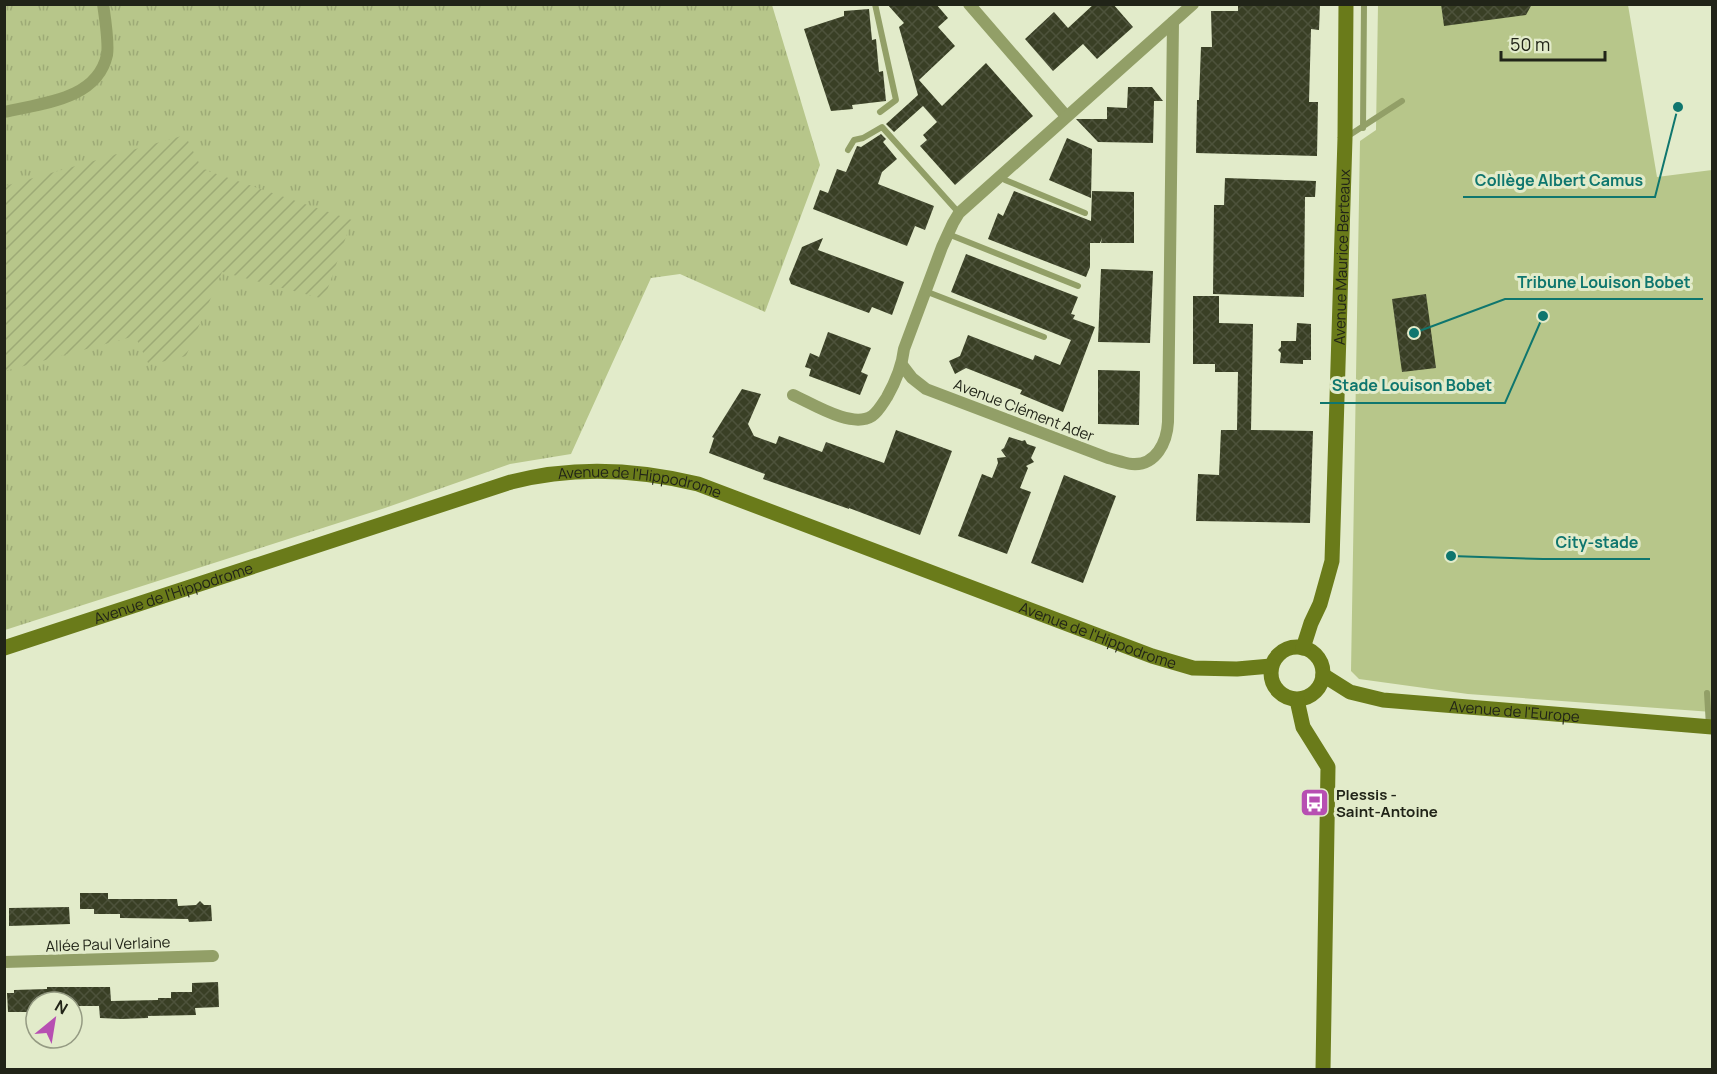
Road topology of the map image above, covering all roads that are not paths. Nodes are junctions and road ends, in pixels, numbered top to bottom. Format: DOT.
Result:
graph roads {
  1 [pos="103,4"];
  2 [pos="875,4"];
  3 [pos="969,4"];
  4 [pos="1193,4"];
  5 [pos="1346,4"];
  6 [pos="1364,4"];
  7 [pos="1173,22"];
  8 [pos="1402,101"];
  9 [pos="4,112"];
  10 [pos="880,112"];
  11 [pos="1066,116"];
  12 [pos="1363,128"];
  13 [pos="1345,138"];
  14 [pos="848,150"];
  15 [pos="1000,175"];
  16 [pos="959,213"];
  17 [pos="1085,213"];
  18 [pos="948,234"];
  19 [pos="1078,286"];
  20 [pos="926,291"];
  21 [pos="1044,337"];
  22 [pos="902,365"];
  23 [pos="793,395"];
  24 [pos="4,648"];
  25 [pos="1303,648"];
  26 [pos="1271,666"];
  27 [pos="1323,675"];
  28 [pos="1707,693"];
  29 [pos="1297,700"];
  30 [pos="1711,727"];
  31 [pos="213,956"];
  32 [pos="4,962"];
  33 [pos="1323,1070"];
  1 -- 9 [label="street"];
  2 -- 10 [label="lane"];
  3 -- 11 [label="street"];
  4 -- 7 [label="street"];
  5 -- 13 [label="main road, Avenue Maurice Berteaux"];
  6 -- 12 [label="lane"];
  7 -- 11 [label="street"];
  7 -- 22 [label="street, Avenue Clément Ader"];
  8 -- 12 [label="lane"];
  11 -- 15 [label="street"];
  12 -- 13 [label="lane"];
  13 -- 25 [label="main road, Avenue Maurice Berteaux"];
  14 -- 16 [label="lane"];
  15 -- 16 [label="street"];
  15 -- 17 [label="lane"];
  16 -- 18 [label="street"];
  18 -- 19 [label="lane"];
  18 -- 20 [label="street"];
  20 -- 21 [label="lane"];
  20 -- 22 [label="street"];
  22 -- 23 [label="street"];
  24 -- 26 [label="main road, Avenue de l'Hippodrome"];
  25 -- 26 [label="main road"];
  25 -- 27 [label="main road"];
  26 -- 29 [label="main road"];
  27 -- 29 [label="main road"];
  27 -- 30 [label="main road, Avenue de l'Europe"];
  28 -- 30 [label="lane"];
  29 -- 33 [label="main road"];
  31 -- 32 [label="street, Allée Paul Verlaine"];
}
